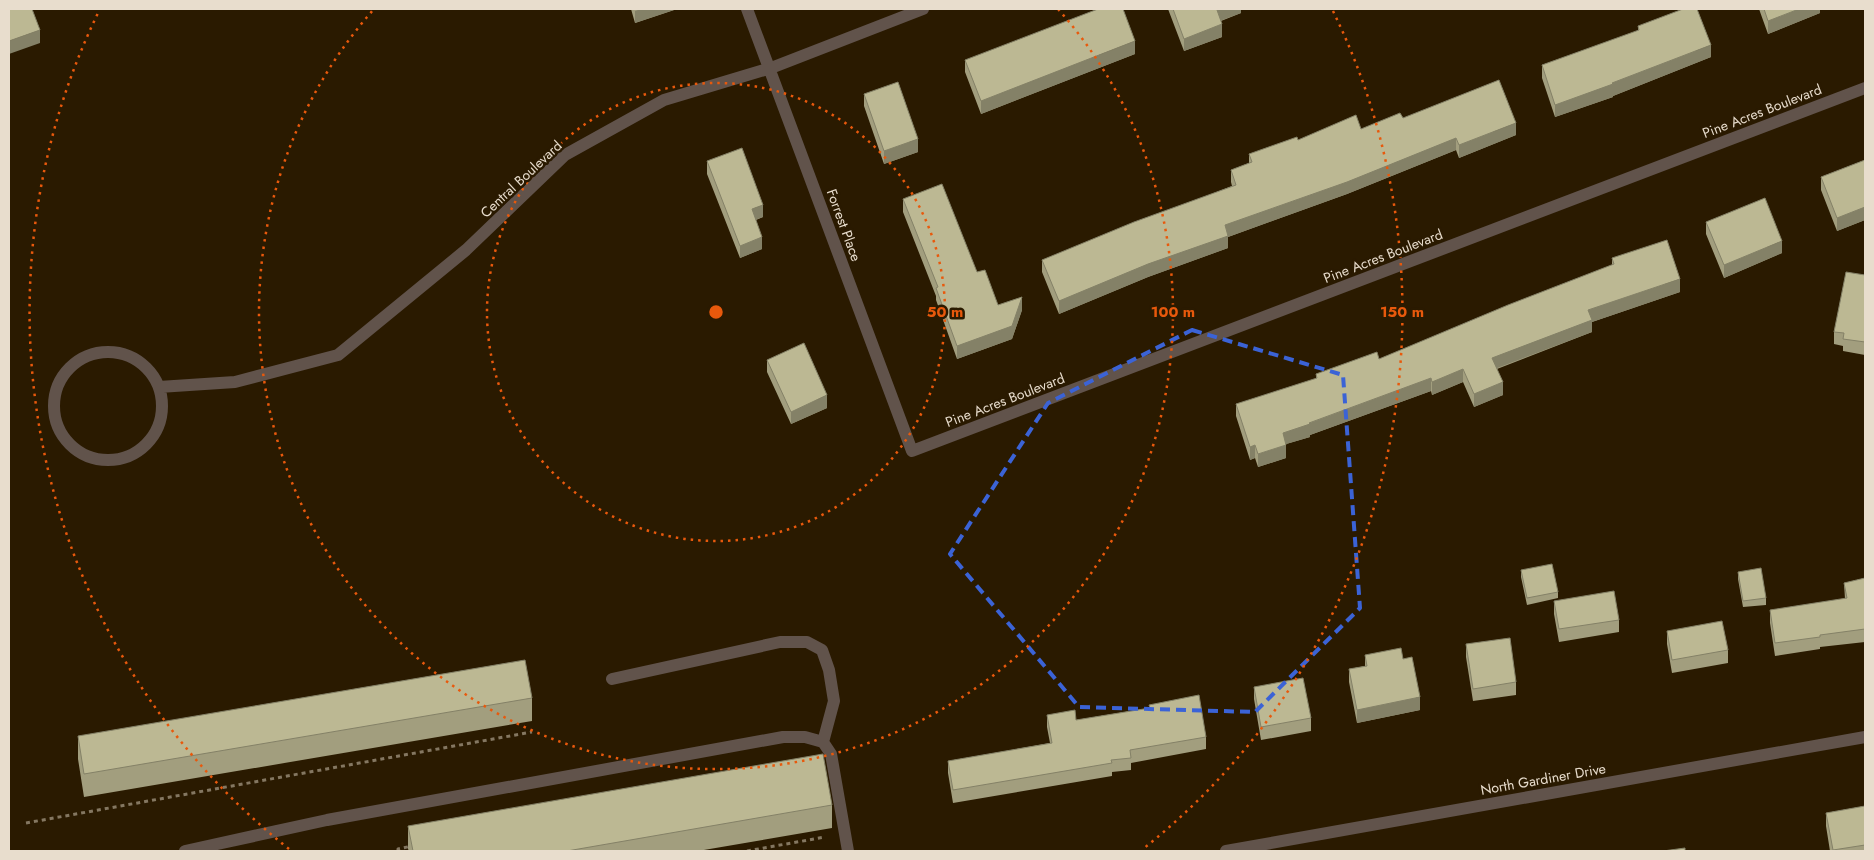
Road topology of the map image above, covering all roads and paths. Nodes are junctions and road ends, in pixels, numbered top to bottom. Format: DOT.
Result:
graph roads {
  1 [pos="747,9"];
  2 [pos="923,9"];
  3 [pos="771,68"];
  4 [pos="1865,88"];
  5 [pos="159,387"];
  6 [pos="912,451"];
  7 [pos="612,679"];
  8 [pos="532,732"];
  9 [pos="1865,737"];
  10 [pos="823,742"];
  11 [pos="26,823"];
  12 [pos="845,834"];
  13 [pos="417,846"];
  14 [pos="185,851"];
  15 [pos="398,851"];
  16 [pos="747,851"];
  17 [pos="848,851"];
  18 [pos="1226,851"];
  1 -- 3 [label="street, Forrest Place"];
  2 -- 3 [label="street, Central Boulevard"];
  3 -- 5 [label="street, Central Boulevard"];
  3 -- 6 [label="street, Forrest Place"];
  4 -- 6 [label="street, Pine Acres Boulevard"];
  5 -- 5 [label="street"];
  7 -- 10 [label="street"];
  8 -- 11 [label="path"];
  9 -- 18 [label="street, North Gardiner Drive"];
  10 -- 12 [label="street"];
  10 -- 14 [label="street"];
  12 -- 16 [label="path"];
  12 -- 17 [label="street"];
  13 -- 15 [label="path"];
}
